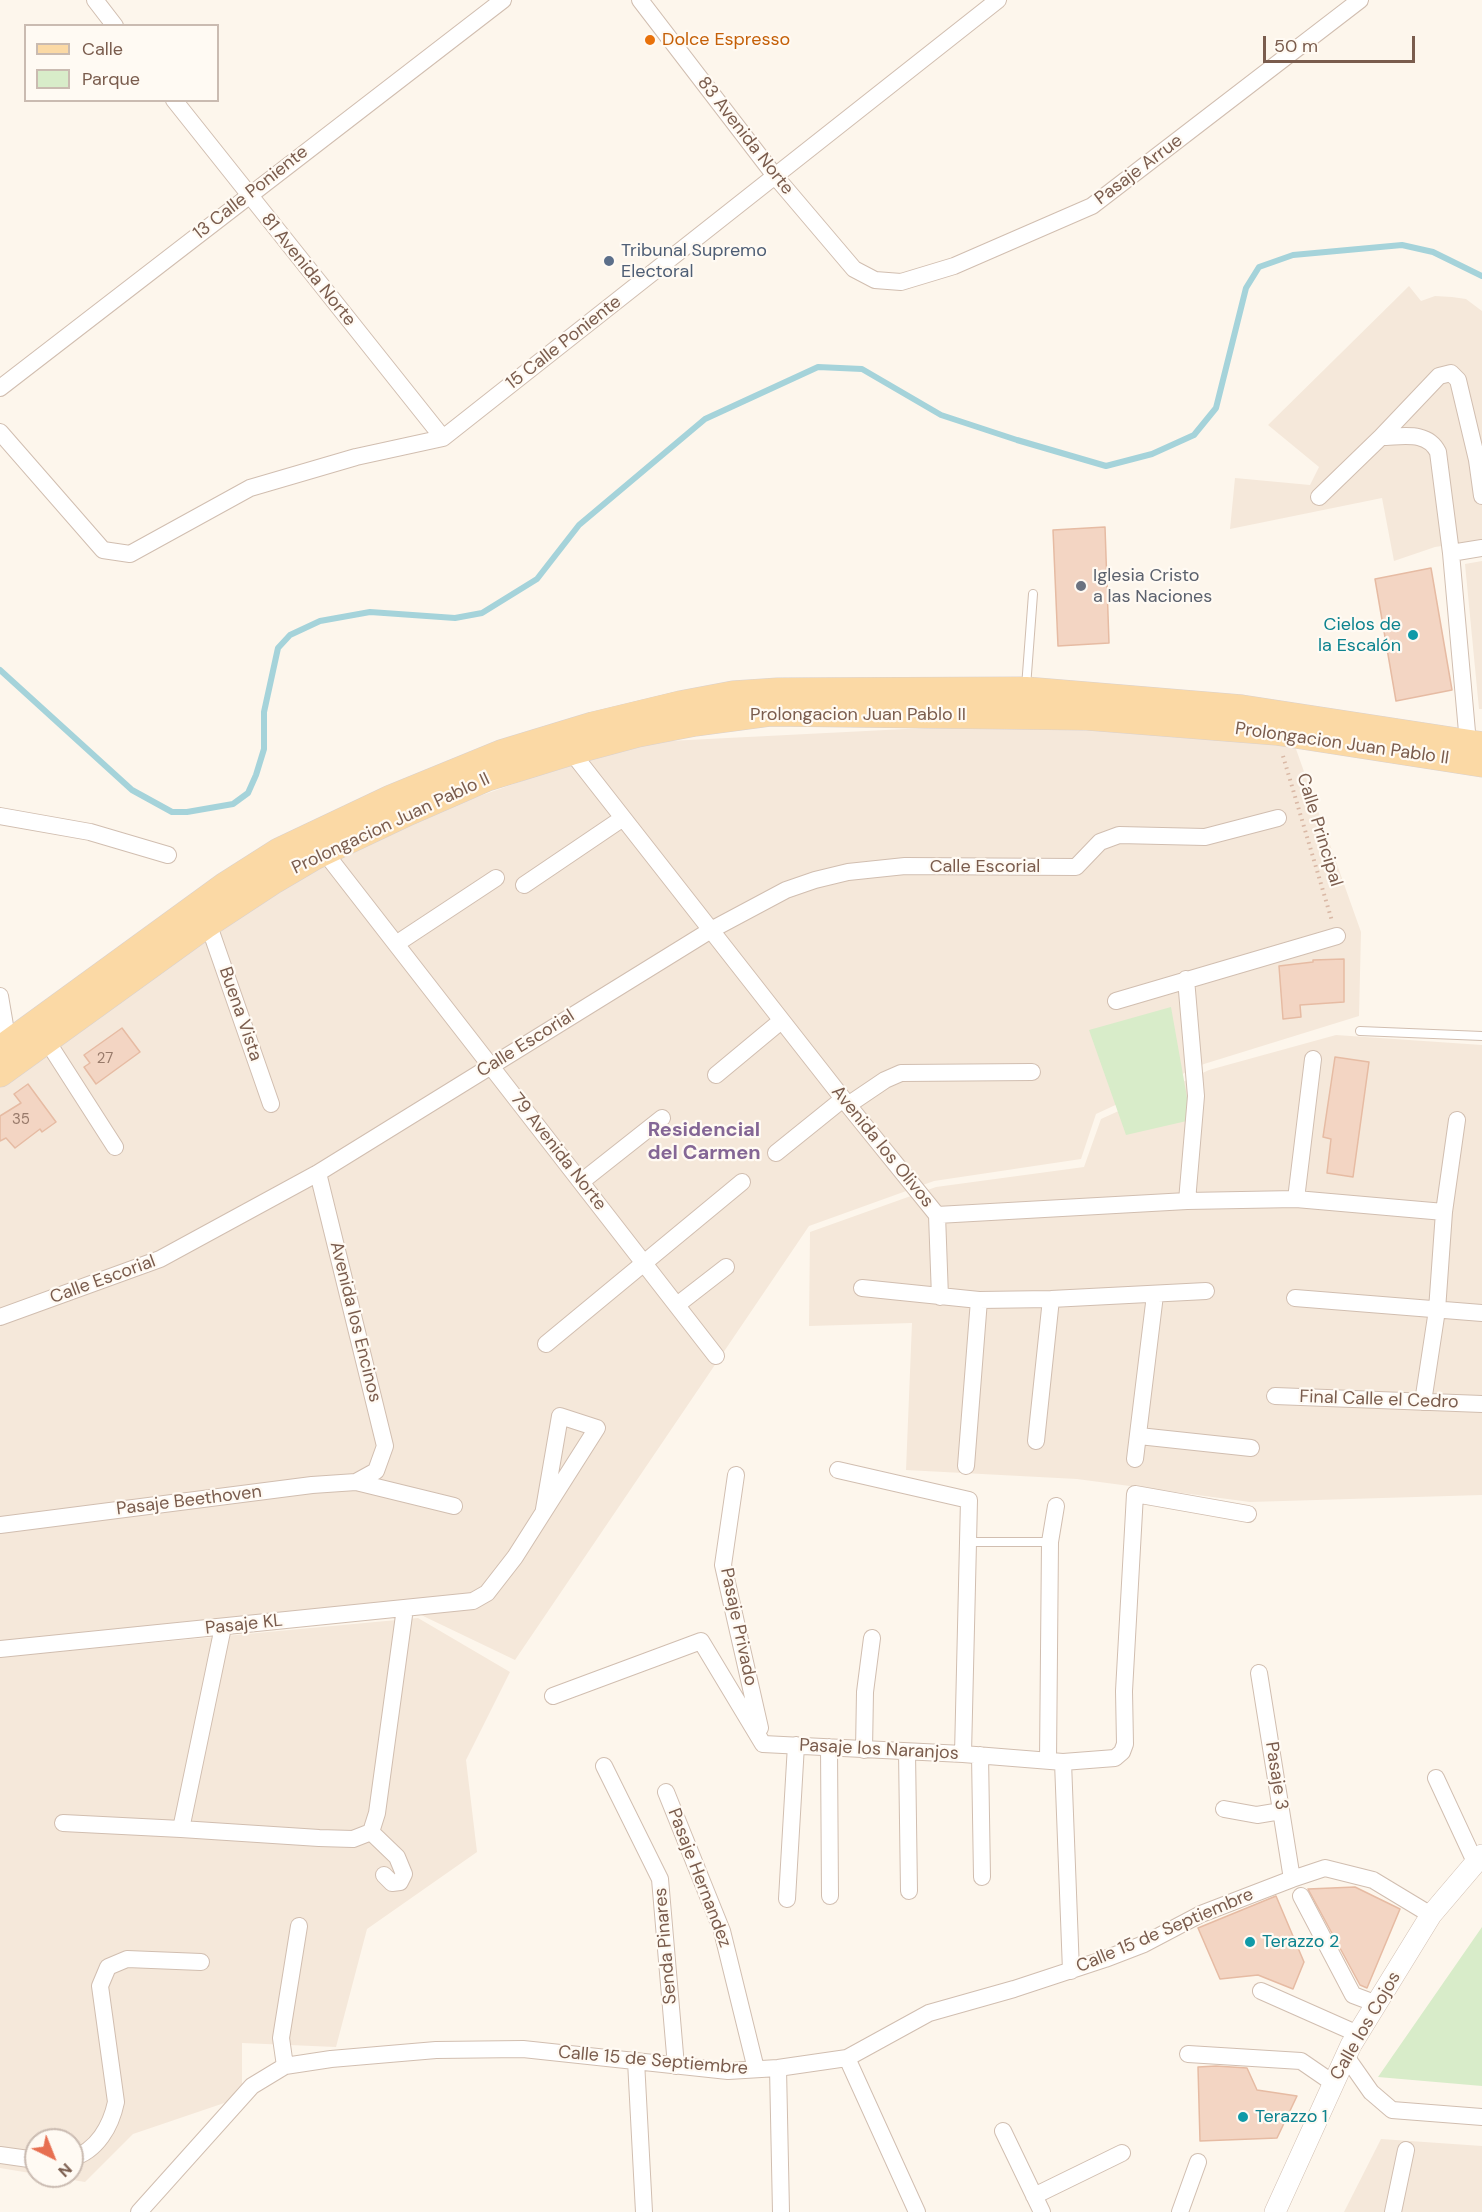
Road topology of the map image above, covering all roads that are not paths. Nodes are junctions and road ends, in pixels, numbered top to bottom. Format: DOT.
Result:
graph roads {
  1 [pos="95,0"];
  2 [pos="503,0"];
  3 [pos="640,0"];
  4 [pos="998,0"];
  5 [pos="1360,0"];
  6 [pos="113,24"];
  7 [pos="176,102"];
  8 [pos="774,176"];
  9 [pos="248,196"];
  10 [pos="855,269"];
  11 [pos="0,387"];
  12 [pos="0,432"];
  13 [pos="1381,437"];
  14 [pos="443,438"];
  15 [pos="1482,496"];
  16 [pos="1319,497"];
  17 [pos="1482,548"];
  18 [pos="1451,553"];
  19 [pos="1033,594"];
  20 [pos="1026,690"];
  21 [pos="565,743"];
  22 [pos="1475,744"];
  23 [pos="1482,764"];
  24 [pos="0,816"];
  25 [pos="623,818"];
  26 [pos="1278,818"];
  27 [pos="318,844"];
  28 [pos="168,855"];
  29 [pos="496,879"];
  30 [pos="524,885"];
  31 [pos="208,923"];
  32 [pos="711,930"];
  33 [pos="1337,936"];
  34 [pos="396,944"];
  35 [pos="1186,979"];
  36 [pos="0,996"];
  37 [pos="1116,1001"];
  38 [pos="781,1021"];
  39 [pos="1360,1031"];
  40 [pos="1482,1036"];
  41 [pos="47,1041"];
  42 [pos="4,1046"];
  43 [pos="1313,1059"];
  44 [pos="491,1066"];
  45 [pos="1032,1072"];
  46 [pos="0,1074"];
  47 [pos="716,1075"];
  48 [pos="845,1102"];
  49 [pos="271,1104"];
  50 [pos="662,1118"];
  51 [pos="1456,1120"];
  52 [pos="115,1147"];
  53 [pos="777,1153"];
  54 [pos="318,1173"];
  55 [pos="581,1182"];
  56 [pos="742,1182"];
  57 [pos="1296,1199"];
  58 [pos="1186,1201"];
  59 [pos="1444,1212"];
  60 [pos="937,1215"];
  61 [pos="644,1263"];
  62 [pos="726,1267"];
  63 [pos="862,1288"];
  64 [pos="1206,1291"];
  65 [pos="1155,1295"];
  66 [pos="940,1297"];
  67 [pos="1295,1298"];
  68 [pos="1051,1299"];
  69 [pos="979,1300"];
  70 [pos="677,1305"];
  71 [pos="1437,1310"];
  72 [pos="1482,1313"];
  73 [pos="0,1317"];
  74 [pos="546,1344"];
  75 [pos="716,1356"];
  76 [pos="1275,1396"];
  77 [pos="1423,1402"];
  78 [pos="1482,1404"];
  79 [pos="1139,1436"];
  80 [pos="1036,1441"];
  81 [pos="1251,1448"];
  82 [pos="1136,1459"];
  83 [pos="966,1466"];
  84 [pos="838,1470"];
  85 [pos="376,1471"];
  86 [pos="736,1475"];
  87 [pos="356,1482"];
  88 [pos="454,1506"];
  89 [pos="1056,1506"];
  90 [pos="544,1509"];
  91 [pos="1248,1514"];
  92 [pos="0,1525"];
  93 [pos="968,1542"];
  94 [pos="1050,1542"];
  95 [pos="405,1608"];
  96 [pos="223,1627"];
  97 [pos="872,1638"];
  98 [pos="0,1649"];
  99 [pos="1259,1673"];
  100 [pos="553,1696"];
  101 [pos="763,1744"];
  102 [pos="795,1745"];
  103 [pos="829,1747"];
  104 [pos="864,1750"];
  105 [pos="907,1752"];
  106 [pos="971,1754"];
  107 [pos="1056,1761"];
  108 [pos="604,1766"];
  109 [pos="1436,1778"];
  110 [pos="666,1792"];
  111 [pos="1224,1809"];
  112 [pos="1281,1811"];
  113 [pos="63,1823"];
  114 [pos="182,1828"];
  115 [pos="371,1832"];
  116 [pos="1478,1858"];
  117 [pos="384,1875"];
  118 [pos="982,1876"];
  119 [pos="1292,1879"];
  120 [pos="909,1891"];
  121 [pos="830,1896"];
  122 [pos="1302,1896"];
  123 [pos="787,1899"];
  124 [pos="1431,1915"];
  125 [pos="299,1926"];
  126 [pos="201,1962"];
  127 [pos="1071,1971"];
  128 [pos="1261,1991"];
  129 [pos="1377,2004"];
  130 [pos="1358,2034"];
  131 [pos="1188,2054"];
  132 [pos="1345,2055"];
  133 [pos="847,2058"];
  134 [pos="636,2061"];
  135 [pos="285,2066"];
  136 [pos="676,2067"];
  137 [pos="778,2068"];
  138 [pos="756,2069"];
  139 [pos="1333,2083"];
  140 [pos="1482,2117"];
  141 [pos="1003,2131"];
  142 [pos="1406,2150"];
  143 [pos="1122,2152"];
  144 [pos="84,2153"];
  145 [pos="0,2155"];
  146 [pos="24,2158"];
  147 [pos="1198,2162"];
  148 [pos="1035,2196"];
  149 [pos="139,2212"];
  150 [pos="644,2212"];
  151 [pos="781,2212"];
  152 [pos="917,2212"];
  153 [pos="1042,2212"];
  154 [pos="1180,2212"];
  155 [pos="1275,2212"];
  156 [pos="1393,2212"];
  1 -- 6 [label="street"];
  2 -- 9 [label="street, 13 Calle Poniente"];
  3 -- 8 [label="street, 83 Avenida Norte"];
  4 -- 8 [label="street, 15 Calle Poniente"];
  5 -- 10 [label="street, Pasaje Arrue"];
  7 -- 9 [label="street, 81 Avenida Norte"];
  8 -- 10 [label="street, 83 Avenida Norte"];
  8 -- 14 [label="street, 15 Calle Poniente"];
  9 -- 11 [label="street, 13 Calle Poniente"];
  9 -- 14 [label="street, 81 Avenida Norte"];
  12 -- 14 [label="street, 15 Calle Poniente"];
  13 -- 15 [label="street"];
  13 -- 16 [label="street"];
  13 -- 18 [label="street"];
  17 -- 18 [label="street"];
  18 -- 22 [label="street"];
  19 -- 20 [label="lane"];
  20 -- 21 [label="main road, Prolongacion Juan Pablo II"];
  20 -- 22 [label="main road, Prolongacion Juan Pablo II"];
  21 -- 23 [label="main road, Prolongacion Juan Pablo II"];
  21 -- 25 [label="street, Avenida los Olivos"];
  21 -- 27 [label="main road, Prolongacion Juan Pablo II"];
  24 -- 28 [label="street"];
  25 -- 30 [label="street"];
  25 -- 32 [label="street, Avenida los Olivos"];
  26 -- 32 [label="street, Calle Escorial"];
  27 -- 31 [label="main road, Prolongacion Juan Pablo II"];
  27 -- 34 [label="street, 79 Avenida Norte"];
  27 -- 42 [label="main road, Prolongacion Juan Pablo II"];
  29 -- 34 [label="street"];
  31 -- 41 [label="main road, Prolongacion Juan Pablo II"];
  31 -- 49 [label="street, Buena Vista"];
  32 -- 38 [label="street, Avenida los Olivos"];
  32 -- 44 [label="street, Calle Escorial"];
  33 -- 35 [label="street"];
  34 -- 44 [label="street, 79 Avenida Norte"];
  35 -- 37 [label="street"];
  35 -- 58 [label="street"];
  36 -- 42 [label="street"];
  38 -- 47 [label="street"];
  38 -- 48 [label="street, Avenida los Olivos"];
  39 -- 40 [label="lane"];
  41 -- 46 [label="main road, Prolongacion Juan Pablo II"];
  41 -- 52 [label="street"];
  43 -- 57 [label="street"];
  44 -- 54 [label="street, Calle Escorial"];
  44 -- 55 [label="street, 79 Avenida Norte"];
  45 -- 48 [label="street"];
  48 -- 53 [label="street"];
  48 -- 60 [label="street, Avenida los Olivos"];
  50 -- 55 [label="street"];
  51 -- 59 [label="street"];
  54 -- 73 [label="street, Calle Escorial"];
  54 -- 85 [label="street, Avenida los Encinos"];
  55 -- 61 [label="street, 79 Avenida Norte"];
  56 -- 61 [label="street"];
  57 -- 58 [label="street, Avenida los Olivos"];
  57 -- 59 [label="street, Avenida los Olivos"];
  58 -- 60 [label="street, Avenida los Olivos"];
  59 -- 71 [label="street"];
  60 -- 66 [label="street"];
  61 -- 70 [label="street, 79 Avenida Norte"];
  61 -- 74 [label="street"];
  62 -- 70 [label="street"];
  63 -- 66 [label="street"];
  64 -- 65 [label="street"];
  65 -- 68 [label="street"];
  65 -- 79 [label="street"];
  66 -- 69 [label="street"];
  67 -- 71 [label="street"];
  68 -- 69 [label="street"];
  68 -- 80 [label="street"];
  69 -- 83 [label="street"];
  70 -- 75 [label="street, 79 Avenida Norte"];
  71 -- 72 [label="street"];
  71 -- 77 [label="street"];
  76 -- 77 [label="street, Final Calle el Cedro"];
  77 -- 78 [label="street, Final Calle el Cedro"];
  79 -- 81 [label="street"];
  79 -- 82 [label="street"];
  84 -- 93 [label="street"];
  85 -- 87 [label="street, Pasaje Beethoven"];
  86 -- 101 [label="street, Pasaje Privado"];
  87 -- 88 [label="street"];
  87 -- 92 [label="street, Pasaje Beethoven"];
  89 -- 94 [label="street"];
  90 -- 90 [label="street"];
  90 -- 95 [label="street, Pasaje KL"];
  91 -- 107 [label="street, Pasaje los Naranjos"];
  93 -- 94 [label="lane"];
  93 -- 106 [label="street"];
  94 -- 107 [label="street"];
  95 -- 96 [label="street, Pasaje KL"];
  95 -- 115 [label="street"];
  96 -- 98 [label="street, Pasaje KL"];
  96 -- 114 [label="street"];
  97 -- 104 [label="street"];
  99 -- 112 [label="street, Pasaje 3"];
  100 -- 101 [label="street"];
  101 -- 102 [label="street, Pasaje los Naranjos"];
  102 -- 103 [label="street, Pasaje los Naranjos"];
  102 -- 123 [label="street"];
  103 -- 104 [label="street, Pasaje los Naranjos"];
  103 -- 121 [label="street"];
  104 -- 105 [label="street, Pasaje los Naranjos"];
  105 -- 106 [label="street, Pasaje los Naranjos"];
  105 -- 120 [label="street"];
  106 -- 107 [label="street, Pasaje los Naranjos"];
  106 -- 118 [label="street"];
  107 -- 127 [label="street"];
  108 -- 136 [label="street, Senda Pinares"];
  109 -- 116 [label="street"];
  110 -- 138 [label="street, Pasaje Hernandez"];
  111 -- 112 [label="street"];
  112 -- 119 [label="street, Pasaje 3"];
  113 -- 114 [label="street"];
  114 -- 115 [label="street"];
  115 -- 117 [label="street"];
  116 -- 124 [label="street, Calle los Cojos"];
  119 -- 124 [label="street, Calle 15 de Septiembre"];
  119 -- 127 [label="street, Calle 15 de Septiembre"];
  122 -- 129 [label="street"];
  124 -- 129 [label="street, Calle los Cojos"];
  125 -- 135 [label="street"];
  126 -- 144 [label="street"];
  127 -- 133 [label="street, Calle 15 de Septiembre"];
  128 -- 130 [label="street"];
  129 -- 130 [label="street, Calle los Cojos"];
  130 -- 132 [label="street, Calle los Cojos"];
  131 -- 139 [label="street"];
  132 -- 139 [label="street, Calle los Cojos"];
  132 -- 140 [label="street"];
  133 -- 137 [label="street, Calle 15 de Septiembre"];
  133 -- 152 [label="street"];
  134 -- 135 [label="street, Calle 15 de Septiembre"];
  134 -- 136 [label="street, Calle 15 de Septiembre"];
  134 -- 150 [label="street"];
  135 -- 149 [label="street, Calle 15 de Septiembre"];
  136 -- 138 [label="street, Calle 15 de Septiembre"];
  137 -- 138 [label="street, Calle 15 de Septiembre"];
  137 -- 151 [label="street"];
  139 -- 155 [label="street, Calle los Cojos"];
  141 -- 148 [label="street"];
  142 -- 156 [label="street"];
  143 -- 148 [label="street"];
  145 -- 146 [label="street"];
  147 -- 154 [label="street"];
  148 -- 153 [label="street"];
}
